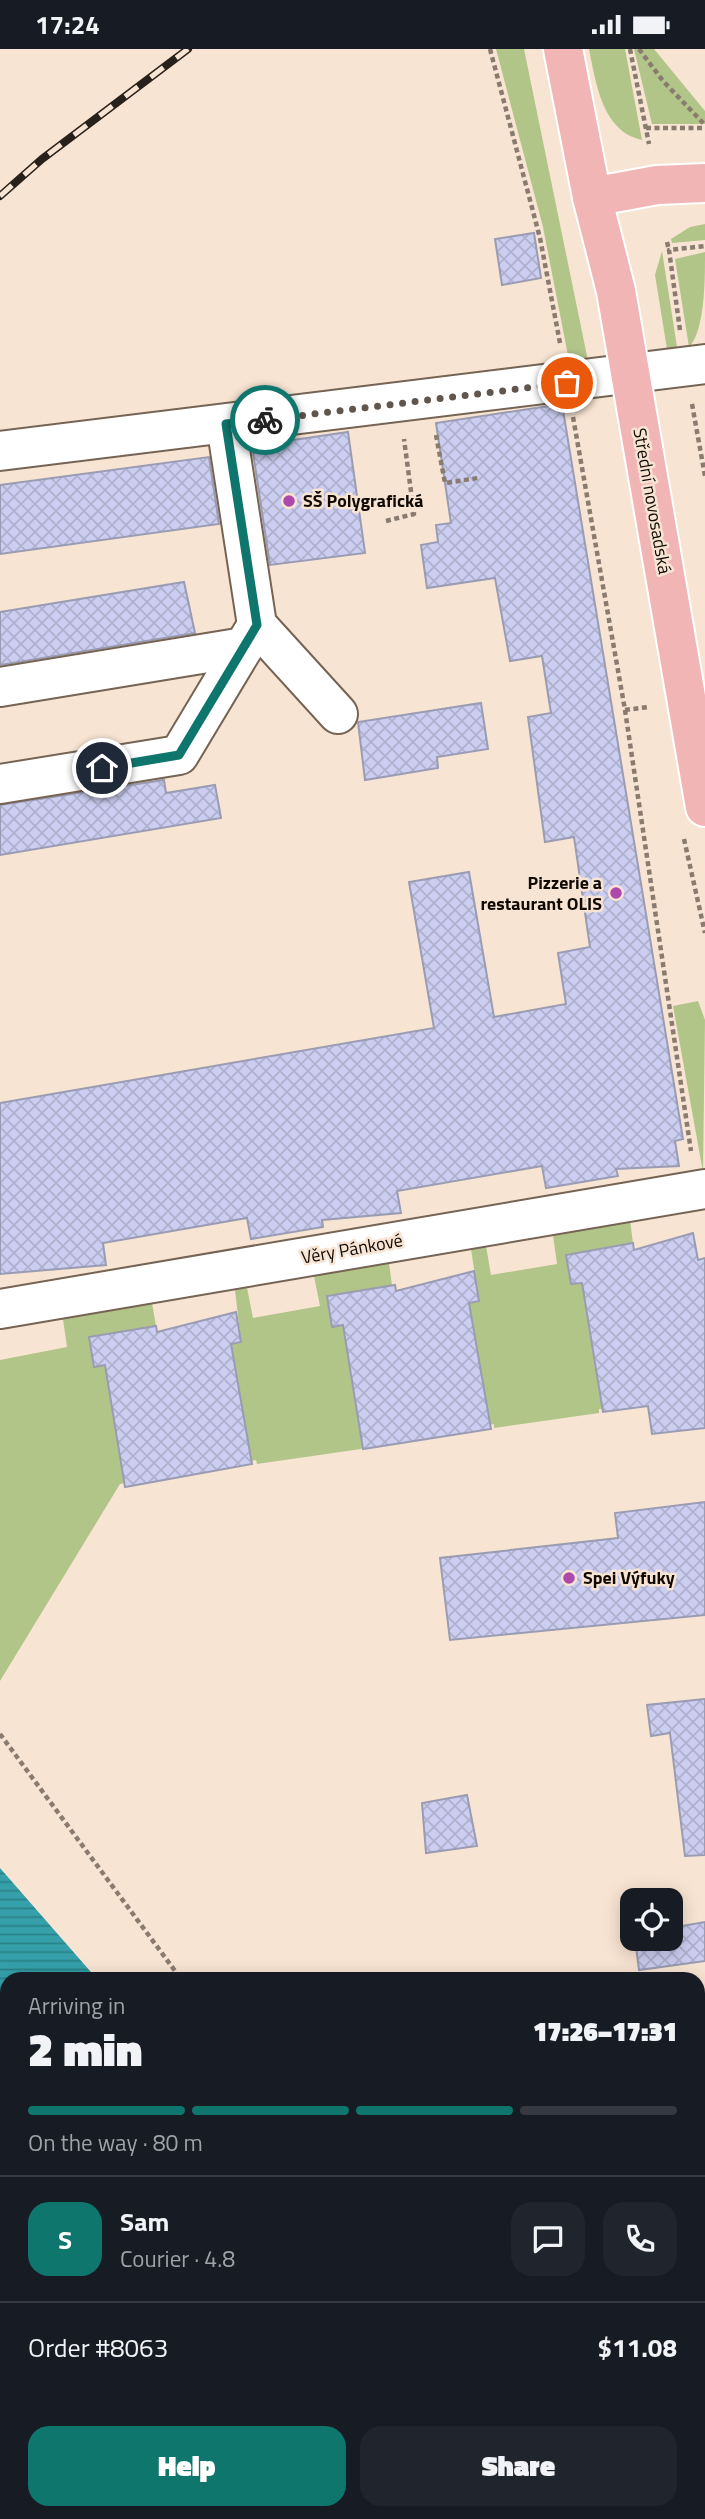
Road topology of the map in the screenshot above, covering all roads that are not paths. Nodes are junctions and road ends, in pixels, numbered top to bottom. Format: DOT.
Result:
graph roads {
  1 [pos="562,49"];
  2 [pos="705,183"];
  3 [pos="592,197"];
  4 [pos="695,366"];
  5 [pos="631,376"];
  6 [pos="226,424"];
  7 [pos="0,451"];
  8 [pos="251,636"];
  9 [pos="0,687"];
  10 [pos="338,714"];
  11 [pos="0,784"];
  12 [pos="705,807"];
  13 [pos="701,1190"];
  14 [pos="0,1309"];
  1 -- 3 [label="main road, Střední novosadská"];
  2 -- 3 [label="main road"];
  3 -- 5 [label="main road, Střední novosadská"];
  4 -- 5 [label="street"];
  5 -- 6 [label="street"];
  5 -- 12 [label="main road, Střední novosadská"];
  6 -- 7 [label="street"];
  6 -- 8 [label="street"];
  8 -- 9 [label="street"];
  8 -- 10 [label="street"];
  8 -- 11 [label="street"];
  13 -- 14 [label="street, Věry Pánkové"];
}
